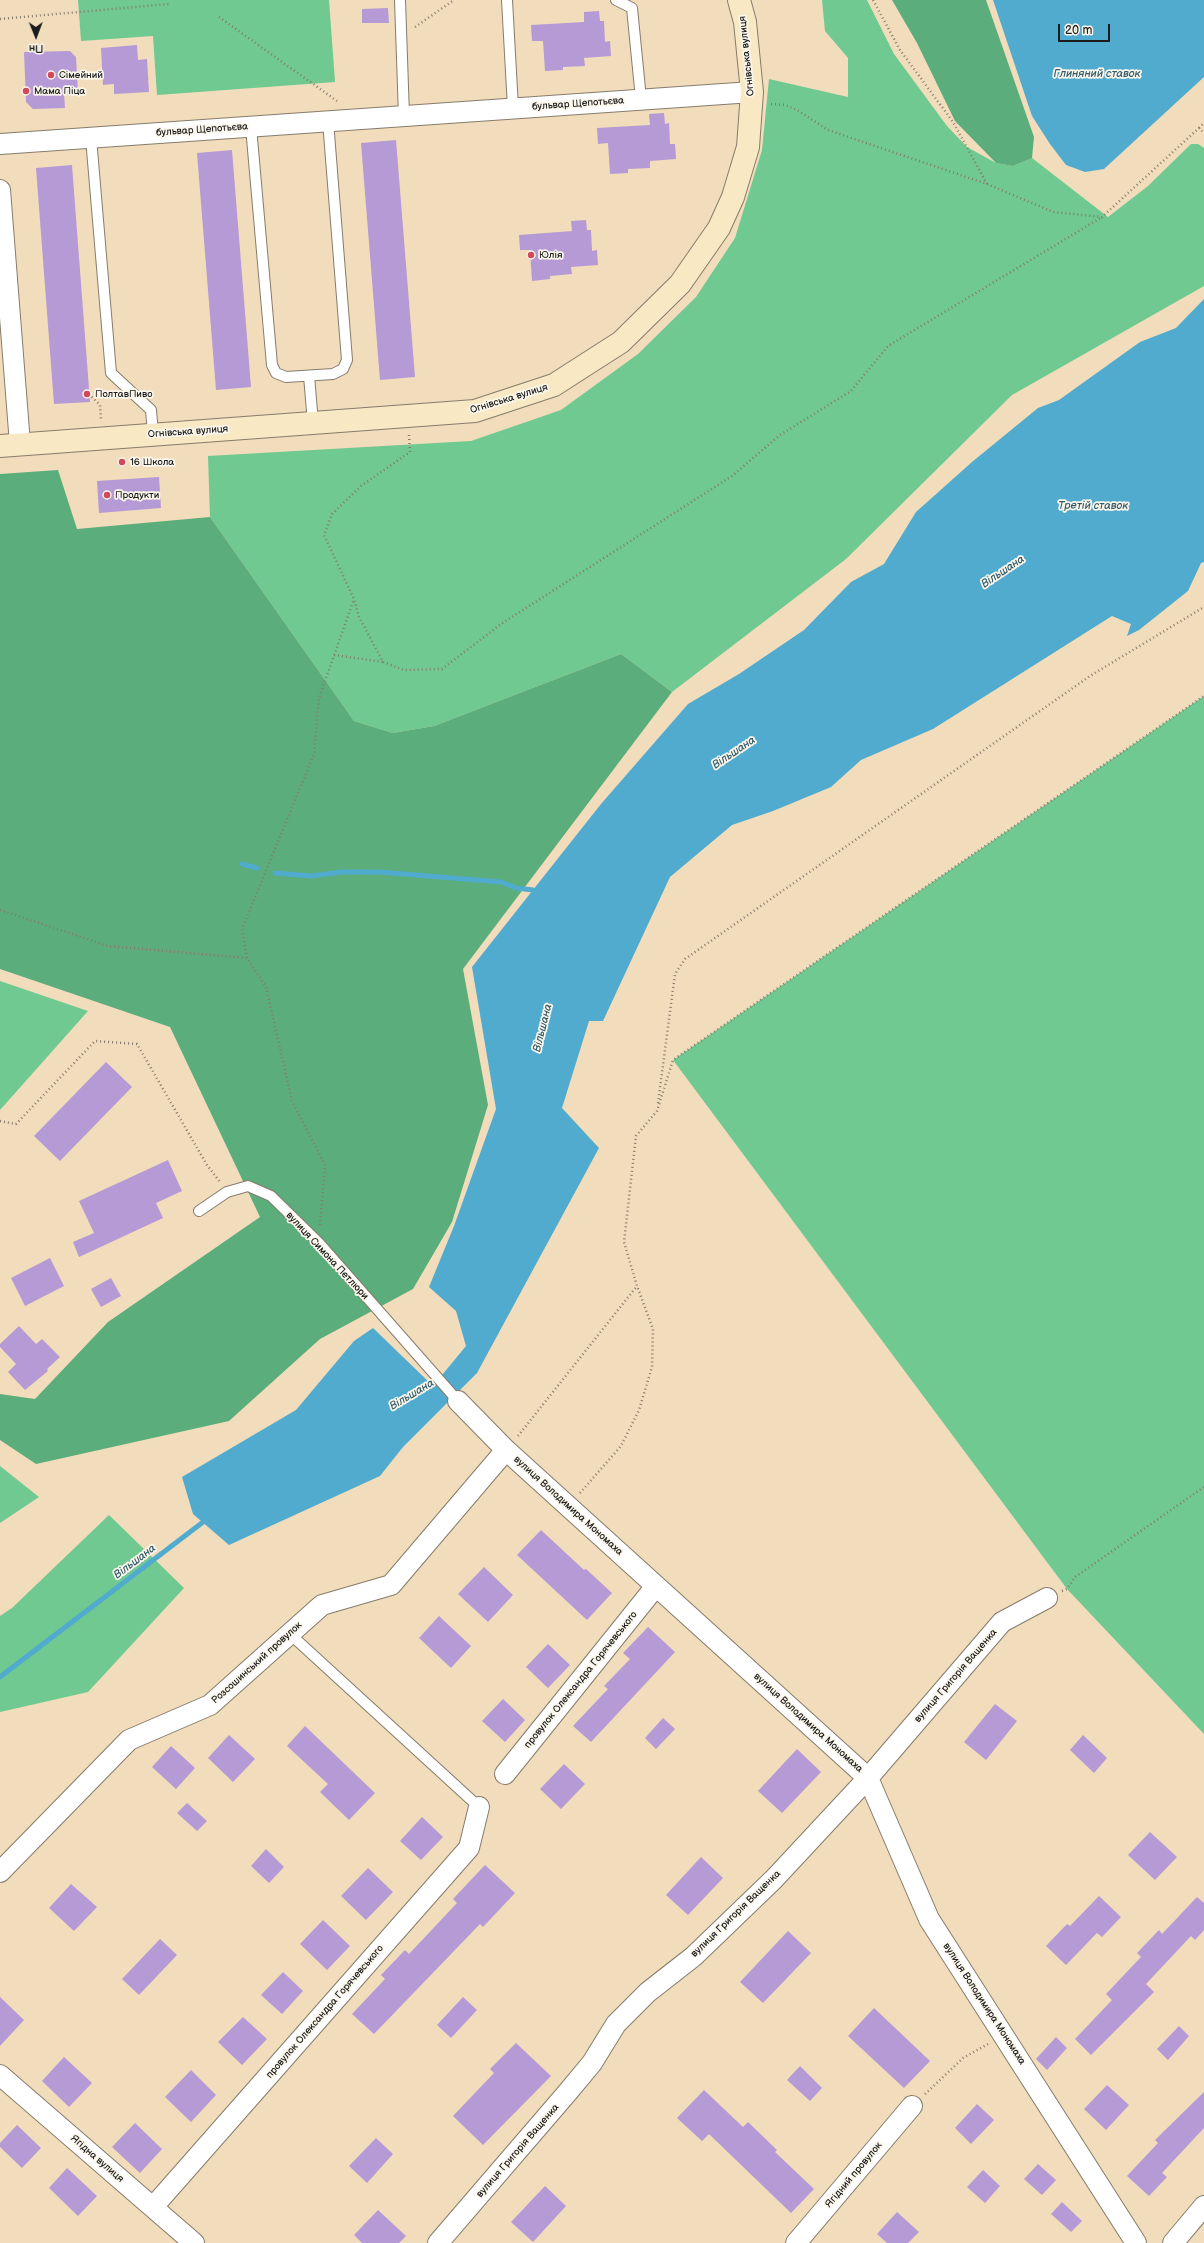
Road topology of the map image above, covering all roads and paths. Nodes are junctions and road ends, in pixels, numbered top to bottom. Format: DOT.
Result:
graph roads {
  1 [pos="400,0"];
  2 [pos="454,0"];
  3 [pos="507,0"];
  4 [pos="616,0"];
  5 [pos="739,0"];
  6 [pos="873,0"];
  7 [pos="169,4"];
  8 [pos="219,17"];
  9 [pos="0,18"];
  10 [pos="401,36"];
  11 [pos="759,98"];
  12 [pos="640,99"];
  13 [pos="514,108"];
  14 [pos="404,116"];
  15 [pos="362,119"];
  16 [pos="328,121"];
  17 [pos="1204,123"];
  18 [pos="251,127"];
  19 [pos="1199,128"];
  20 [pos="1204,133"];
  21 [pos="90,138"];
  22 [pos="0,144"];
  23 [pos="987,184"];
  24 [pos="0,190"];
  25 [pos="1102,217"];
  26 [pos="309,376"];
  27 [pos="89,394"];
  28 [pos="101,420"];
  29 [pos="313,423"];
  30 [pos="408,429"];
  31 [pos="153,434"];
  32 [pos="10,445"];
  33 [pos="354,599"];
  34 [pos="1204,607"];
  35 [pos="334,655"];
  36 [pos="383,662"];
  37 [pos="1204,696"];
  38 [pos="0,910"];
  39 [pos="247,958"];
  40 [pos="657,1111"];
  41 [pos="0,1120"];
  42 [pos="228,1192"];
  43 [pos="199,1211"];
  44 [pos="319,1243"];
  45 [pos="637,1286"];
  46 [pos="458,1401"];
  47 [pos="506,1450"];
  48 [pos="1204,1487"];
  49 [pos="568,1507"];
  50 [pos="656,1586"];
  51 [pos="1067,1589"];
  52 [pos="1047,1598"];
  53 [pos="290,1634"];
  54 [pos="505,1774"];
  55 [pos="868,1778"];
  56 [pos="479,1807"];
  57 [pos="0,1872"];
  58 [pos="1004,2035"];
  59 [pos="0,2075"];
  60 [pos="912,2106"];
  61 [pos="1204,2206"];
  62 [pos="153,2207"];
  63 [pos="194,2243"];
  64 [pos="438,2243"];
  65 [pos="796,2243"];
  66 [pos="1136,2243"];
  67 [pos="1173,2243"];
  1 -- 10 [label="lane"];
  2 -- 10 [label="path"];
  3 -- 13 [label="lane"];
  4 -- 12 [label="lane"];
  5 -- 11 [label="street, Огнівська вулиця"];
  6 -- 23 [label="path"];
  7 -- 9 [label="path"];
  8 -- 15 [label="path"];
  10 -- 14 [label="lane"];
  11 -- 12 [label="street, бульвар Щепотьєва"];
  11 -- 23 [label="path"];
  11 -- 30 [label="street, Огнівська вулиця"];
  12 -- 13 [label="street, бульвар Щепотьєва"];
  13 -- 14 [label="street, бульвар Щепотьєва"];
  14 -- 15 [label="street, бульвар Щепотьєва"];
  15 -- 16 [label="street, бульвар Щепотьєва"];
  16 -- 18 [label="street, бульвар Щепотьєва"];
  16 -- 26 [label="lane"];
  17 -- 19 [label="path"];
  18 -- 21 [label="street, бульвар Щепотьєва"];
  18 -- 26 [label="lane"];
  19 -- 20 [label="path"];
  19 -- 25 [label="path"];
  21 -- 22 [label="street, бульвар Щепотьєва"];
  21 -- 31 [label="lane"];
  23 -- 25 [label="path"];
  24 -- 32 [label="street"];
  25 -- 36 [label="path"];
  26 -- 29 [label="lane"];
  27 -- 28 [label="path"];
  29 -- 30 [label="street, Огнівська вулиця"];
  29 -- 31 [label="street, Огнівська вулиця"];
  30 -- 33 [label="path"];
  31 -- 32 [label="street, Огнівська вулиця"];
  33 -- 35 [label="path"];
  33 -- 36 [label="path"];
  34 -- 40 [label="path"];
  35 -- 36 [label="path"];
  35 -- 39 [label="path"];
  37 -- 40 [label="path"];
  38 -- 39 [label="path"];
  39 -- 44 [label="path"];
  40 -- 45 [label="path"];
  41 -- 42 [label="path"];
  42 -- 43 [label="lane, вулиця Симона Петлюри"];
  42 -- 44 [label="lane, вулиця Симона Петлюри"];
  44 -- 46 [label="lane, вулиця Симона Петлюри"];
  45 -- 47 [label="path"];
  45 -- 49 [label="path"];
  46 -- 47 [label="street, вулиця Володимира Мономаха"];
  47 -- 49 [label="street, вулиця Володимира Мономаха"];
  47 -- 53 [label="street, Розсошинський провулок"];
  48 -- 51 [label="path"];
  49 -- 50 [label="street, вулиця Володимира Мономаха"];
  50 -- 54 [label="street, провулок Олександра Горячевського"];
  50 -- 55 [label="street, вулиця Володимира Мономаха"];
  52 -- 55 [label="street, вулиця Григорія Ващенка"];
  53 -- 56 [label="lane"];
  53 -- 57 [label="street, Розсошинський провулок"];
  55 -- 58 [label="street, вулиця Володимира Мономаха"];
  55 -- 64 [label="street, вулиця Григорія Ващенка"];
  56 -- 62 [label="street, провулок Олександра Горячевського"];
  58 -- 60 [label="path"];
  58 -- 66 [label="street, вулиця Володимира Мономаха"];
  59 -- 62 [label="street, Ягідна вулиця"];
  60 -- 65 [label="street, Ягідний провулок"];
  61 -- 67 [label="street"];
  62 -- 63 [label="street, Ягідна вулиця"];
}
